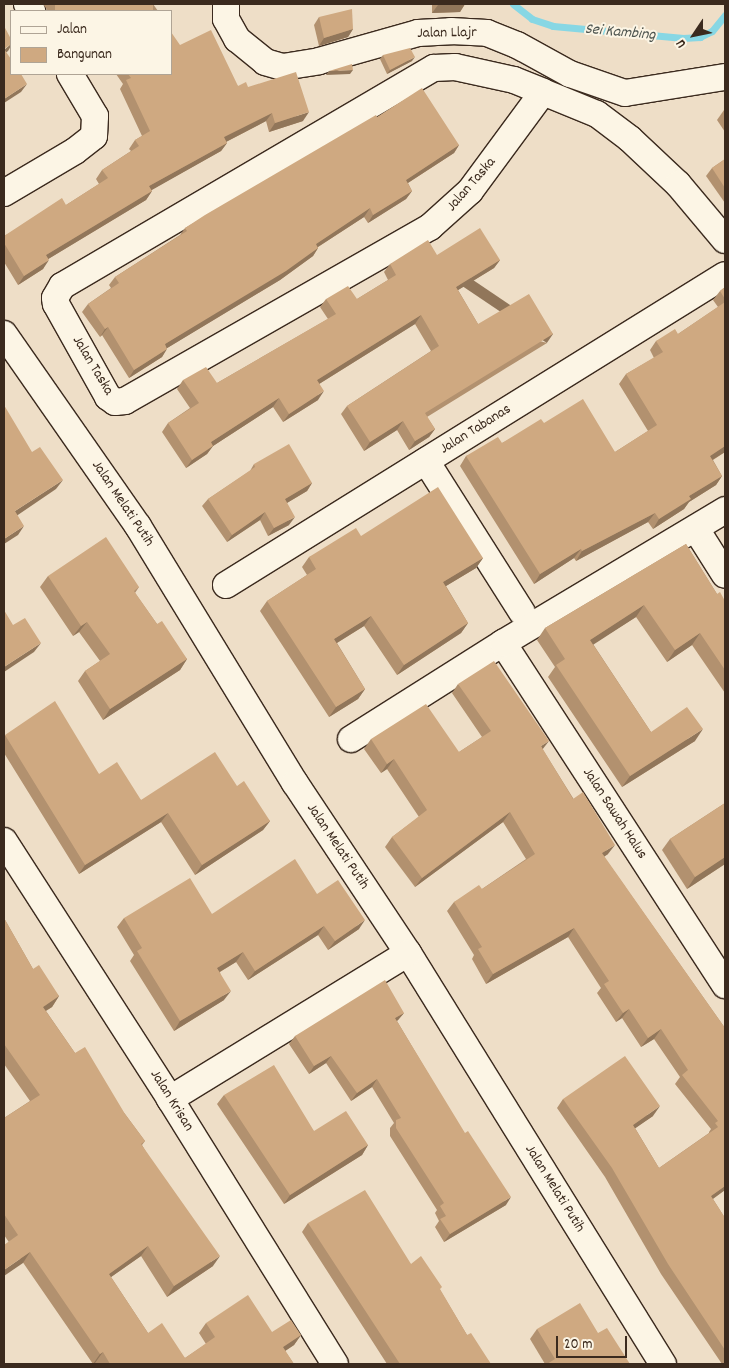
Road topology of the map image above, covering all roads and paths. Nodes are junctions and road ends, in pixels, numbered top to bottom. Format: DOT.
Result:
graph roads {
  1 [pos="226,4"];
  2 [pos="71,75"];
  3 [pos="725,76"];
  4 [pos="543,92"];
  5 [pos="4,193"];
  6 [pos="725,240"];
  7 [pos="725,275"];
  8 [pos="4,334"];
  9 [pos="426,461"];
  10 [pos="725,510"];
  11 [pos="696,529"];
  12 [pos="725,574"];
  13 [pos="226,585"];
  14 [pos="522,612"];
  15 [pos="503,643"];
  16 [pos="351,740"];
  17 [pos="4,841"];
  18 [pos="408,953"];
  19 [pos="725,984"];
  20 [pos="170,1099"];
  21 [pos="335,1364"];
  22 [pos="663,1364"];
  1 -- 3 [label="street, Jalan Llajr"];
  2 -- 5 [label="street"];
  4 -- 4 [label="street, Jalan Taska"];
  4 -- 6 [label="street"];
  7 -- 9 [label="street, Jalan Tabanas"];
  8 -- 18 [label="street, Jalan Melati Putih"];
  9 -- 13 [label="street, Jalan Tabanas"];
  9 -- 14 [label="street"];
  10 -- 11 [label="street"];
  11 -- 12 [label="street"];
  11 -- 15 [label="street"];
  15 -- 16 [label="street"];
  15 -- 19 [label="street, Jalan Sawah Halus"];
  17 -- 20 [label="street, Jalan Krisan"];
  18 -- 20 [label="street"];
  18 -- 22 [label="street, Jalan Melati Putih"];
  20 -- 21 [label="street, Jalan Krisan"];
}
